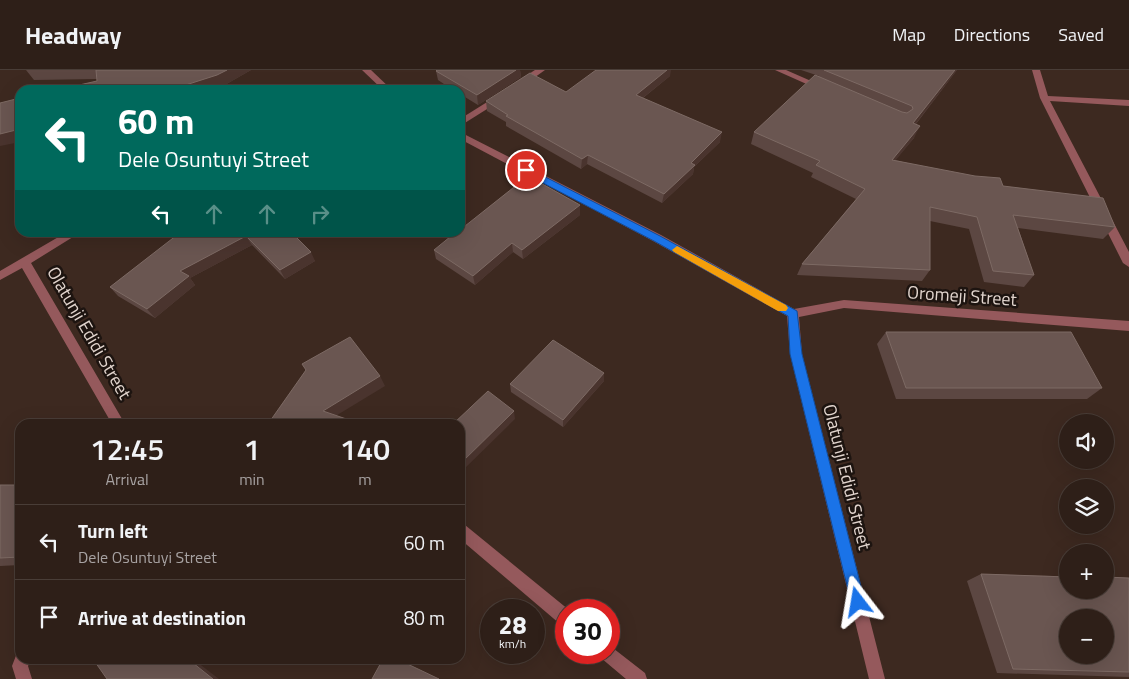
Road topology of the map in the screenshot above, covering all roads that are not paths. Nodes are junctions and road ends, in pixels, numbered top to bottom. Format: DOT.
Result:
graph roads {
  1 [pos="366,70"];
  2 [pos="541,70"];
  3 [pos="779,70"];
  4 [pos="1036,70"];
  5 [pos="382,85"];
  6 [pos="831,92"];
  7 [pos="1044,98"];
  8 [pos="1129,104"];
  9 [pos="465,120"];
  10 [pos="465,138"];
  11 [pos="67,237"];
  12 [pos="24,262"];
  13 [pos="1129,263"];
  14 [pos="0,276"];
  15 [pos="793,314"];
  16 [pos="1129,326"];
  17 [pos="116,419"];
  18 [pos="465,534"];
  19 [pos="555,609"];
  20 [pos="620,663"];
  21 [pos="21,664"];
  22 [pos="24,679"];
  23 [pos="639,679"];
  24 [pos="877,679"];
  1 -- 5 [label="street"];
  2 -- 9 [label="street"];
  3 -- 6 [label="street"];
  4 -- 7 [label="street"];
  7 -- 8 [label="street"];
  7 -- 13 [label="street"];
  10 -- 15 [label="street"];
  11 -- 12 [label="street"];
  12 -- 14 [label="street"];
  12 -- 17 [label="street, Olatunji Edidi Street"];
  15 -- 16 [label="street, Oromeji Street"];
  15 -- 24 [label="street, Olatunji Edidi Street"];
  18 -- 19 [label="street"];
  20 -- 23 [label="street"];
  21 -- 22 [label="street"];
}
